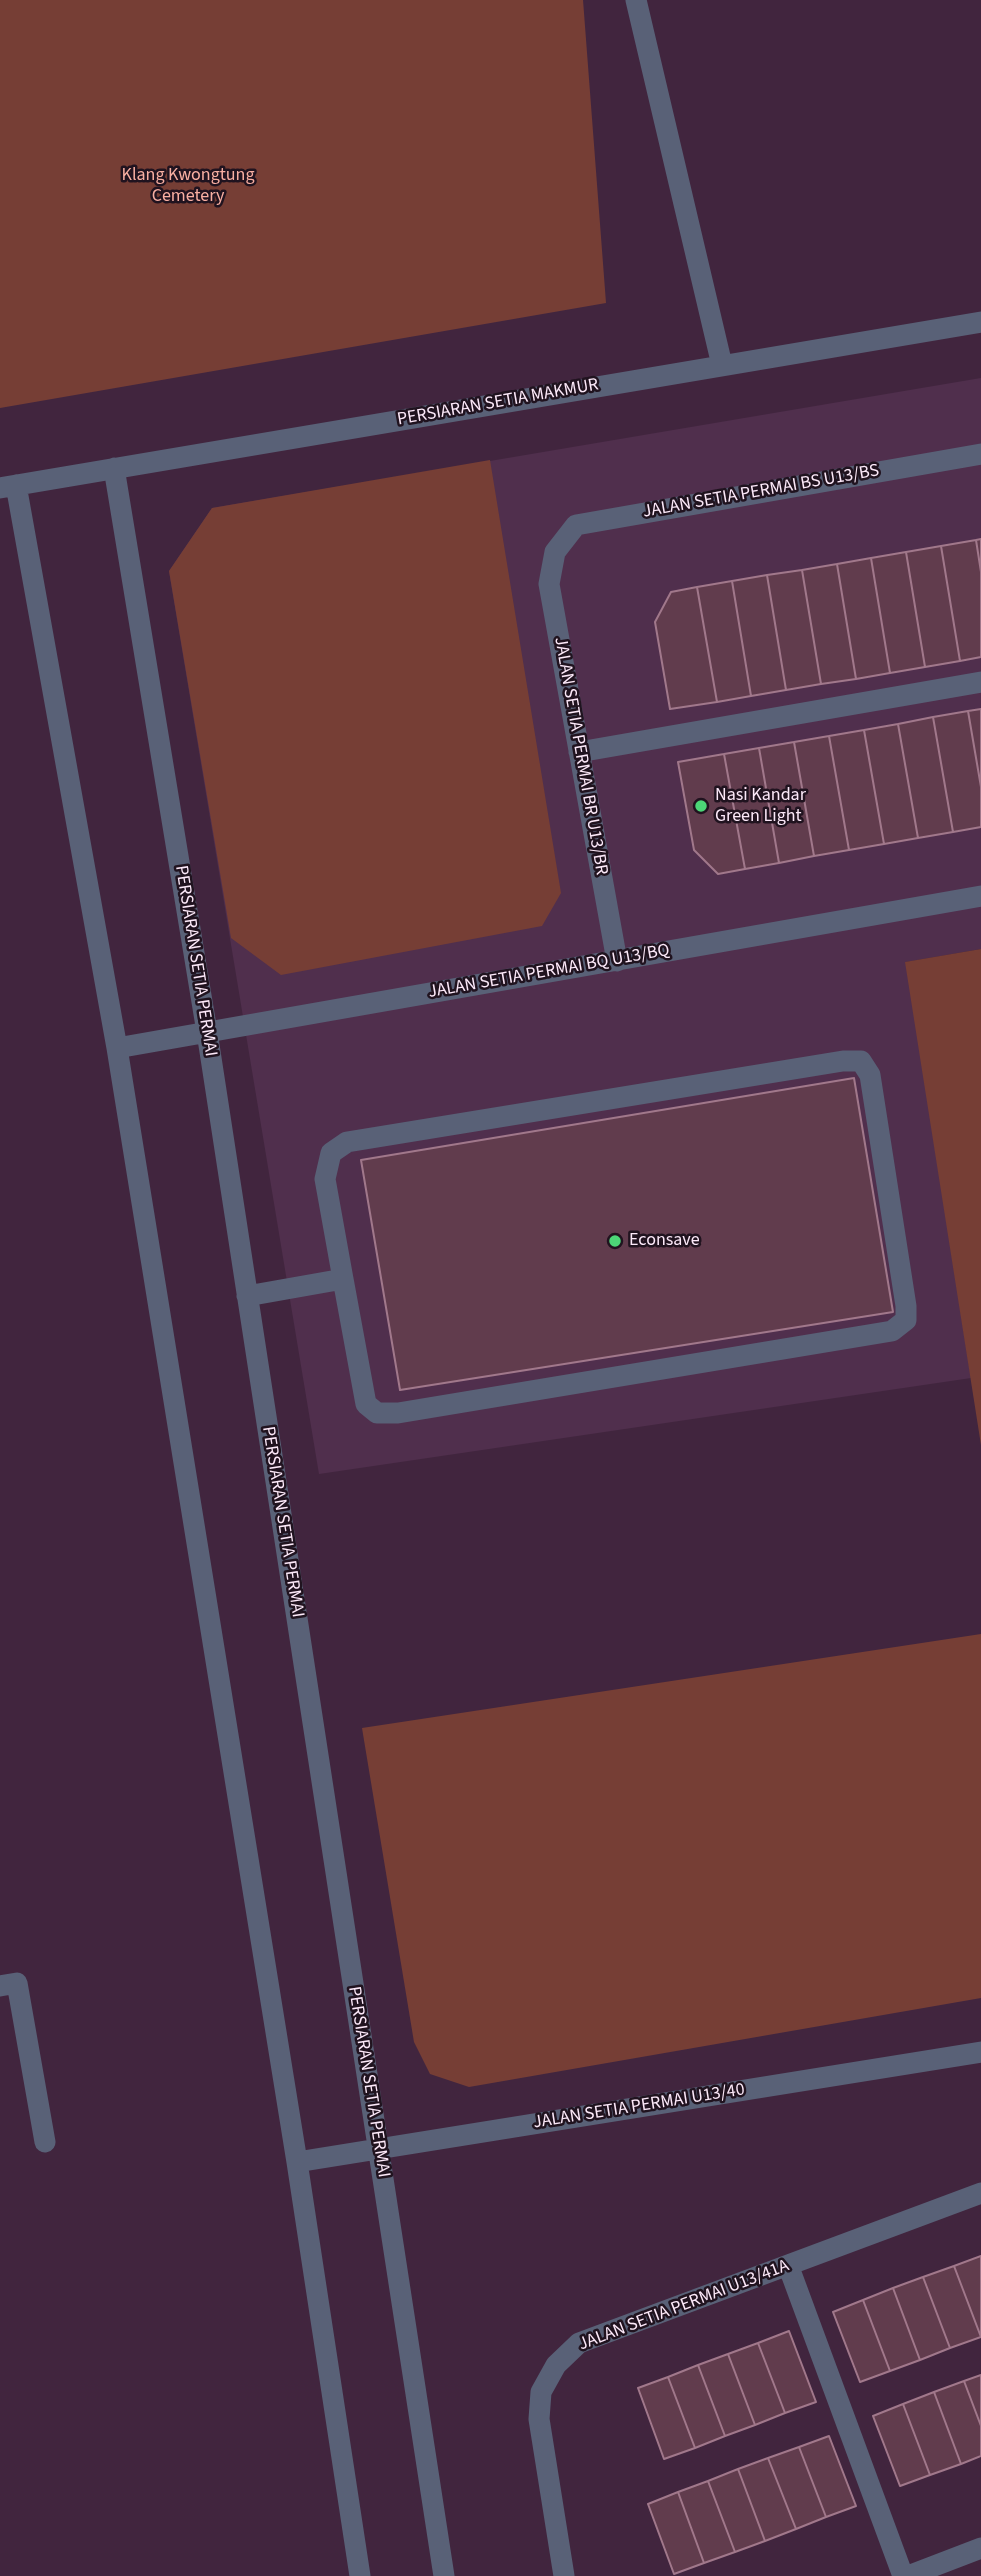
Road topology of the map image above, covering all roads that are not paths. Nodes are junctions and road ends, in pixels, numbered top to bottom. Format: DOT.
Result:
graph roads {
  1 [pos="636,0"];
  2 [pos="981,322"];
  3 [pos="722,365"];
  4 [pos="981,454"];
  5 [pos="114,468"];
  6 [pos="8,486"];
  7 [pos="555,552"];
  8 [pos="981,682"];
  9 [pos="579,751"];
  10 [pos="981,896"];
  11 [pos="617,961"];
  12 [pos="206,1032"];
  13 [pos="117,1048"];
  14 [pos="343,1279"];
  15 [pos="247,1296"];
  16 [pos="0,1986"];
  17 [pos="981,2052"];
  18 [pos="45,2142"];
  19 [pos="378,2149"];
  20 [pos="297,2162"];
  21 [pos="981,2193"];
  22 [pos="788,2265"];
  23 [pos="981,2548"];
  24 [pos="360,2576"];
  25 [pos="444,2576"];
  26 [pos="565,2576"];
  27 [pos="905,2576"];
  1 -- 3 [label="street"];
  2 -- 3 [label="street, PERSIARAN SETIA MAKMUR"];
  3 -- 5 [label="street, PERSIARAN SETIA MAKMUR"];
  4 -- 7 [label="street, JALAN SETIA PERMAI BS U13/BS"];
  5 -- 6 [label="street, PERSIARAN SETIA MAKMUR"];
  5 -- 12 [label="street, PERSIARAN SETIA PERMAI"];
  6 -- 13 [label="street"];
  7 -- 9 [label="street, JALAN SETIA PERMAI BR U13/BR"];
  8 -- 9 [label="street"];
  9 -- 11 [label="street, JALAN SETIA PERMAI BR U13/BR"];
  10 -- 11 [label="street, JALAN SETIA PERMAI BQ U13/BQ"];
  11 -- 12 [label="street, JALAN SETIA PERMAI BQ U13/BQ"];
  12 -- 13 [label="street, JALAN SETIA PERMAI BQ U13/BQ"];
  12 -- 15 [label="street, PERSIARAN SETIA PERMAI"];
  13 -- 20 [label="street"];
  14 -- 14 [label="street"];
  14 -- 15 [label="street"];
  15 -- 19 [label="street, PERSIARAN SETIA PERMAI"];
  16 -- 18 [label="street"];
  17 -- 19 [label="street, JALAN SETIA PERMAI U13/40"];
  19 -- 20 [label="street, JALAN SETIA PERMAI U13/40"];
  19 -- 25 [label="street, PERSIARAN SETIA PERMAI"];
  20 -- 24 [label="street"];
  21 -- 22 [label="street, JALAN SETIA PERMAI U13/41A"];
  22 -- 26 [label="street, JALAN SETIA PERMAI U13/41A"];
  22 -- 27 [label="street"];
  23 -- 27 [label="street"];
}
